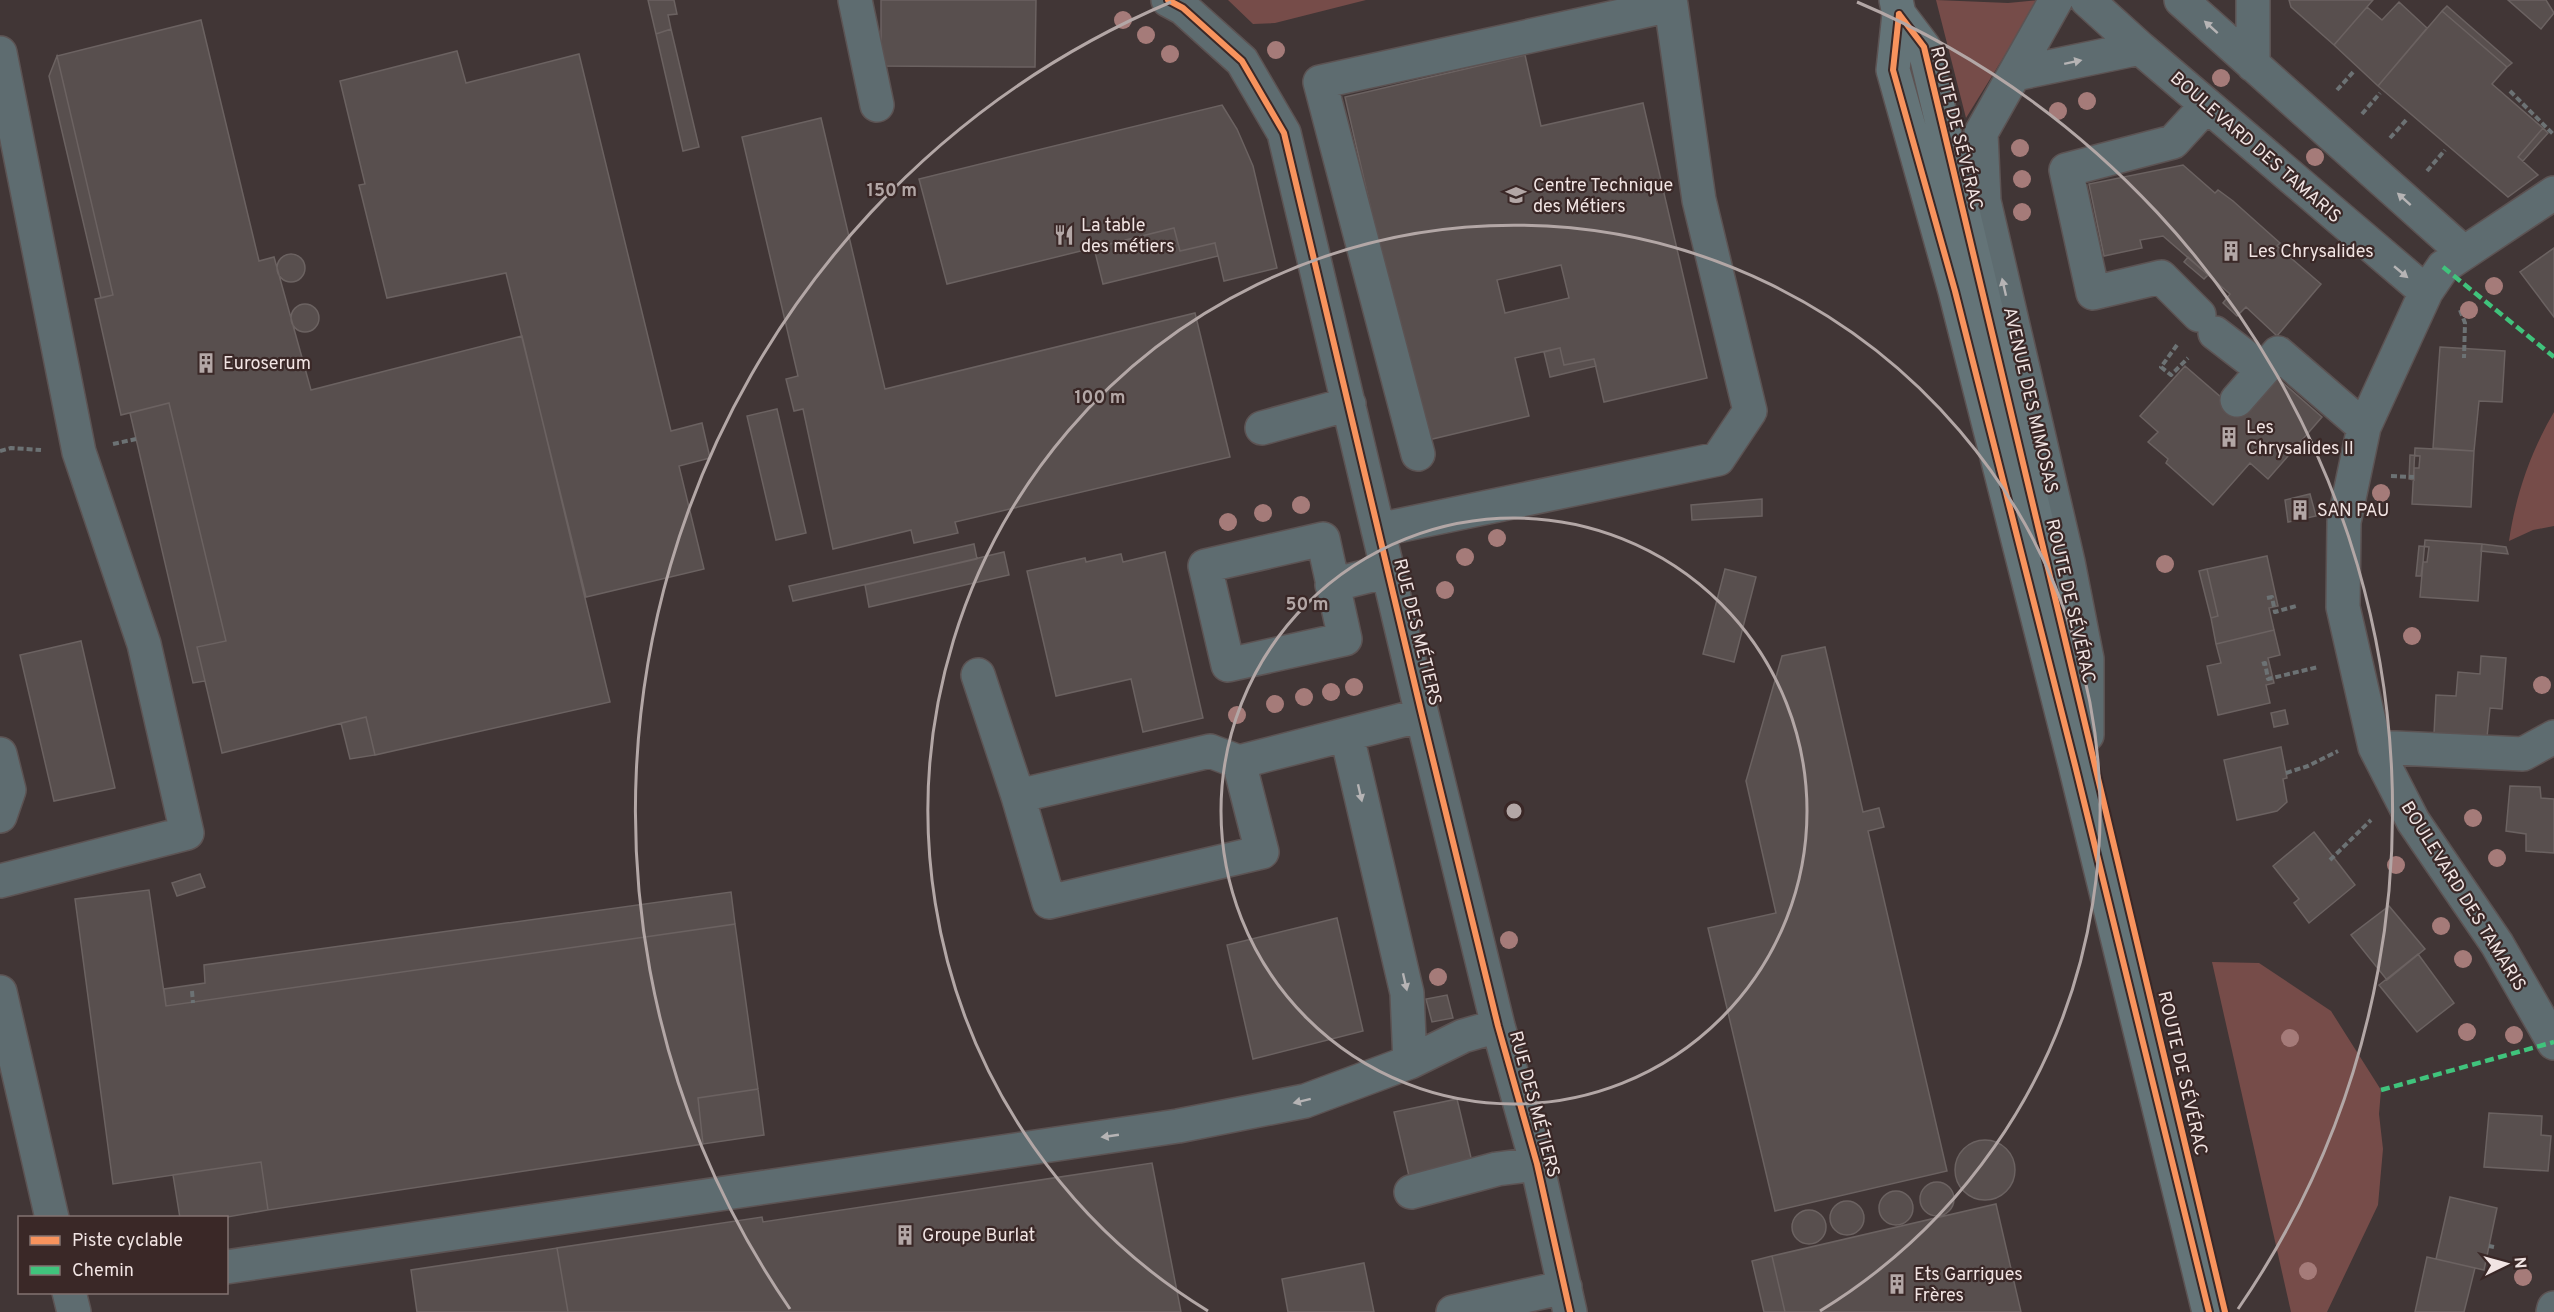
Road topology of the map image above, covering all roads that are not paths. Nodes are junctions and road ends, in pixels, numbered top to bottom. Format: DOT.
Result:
graph roads {
  1 [pos="855,0"];
  2 [pos="1168,0"];
  3 [pos="2056,0"];
  4 [pos="2087,0"];
  5 [pos="2181,0"];
  6 [pos="2253,0"];
  7 [pos="1897,7"];
  8 [pos="2140,48"];
  9 [pos="0,53"];
  10 [pos="2253,65"];
  11 [pos="2015,74"];
  12 [pos="877,105"];
  13 [pos="2207,105"];
  14 [pos="2554,193"];
  15 [pos="2463,252"];
  16 [pos="2426,292"];
  17 [pos="2263,370"];
  18 [pos="2237,400"];
  19 [pos="1349,404"];
  20 [pos="2364,427"];
  21 [pos="1262,428"];
  22 [pos="1418,454"];
  23 [pos="1378,530"];
  24 [pos="1388,571"];
  25 [pos="1332,585"];
  26 [pos="978,675"];
  27 [pos="1422,716"];
  28 [pos="2088,735"];
  29 [pos="1347,736"];
  30 [pos="2554,737"];
  31 [pos="2376,747"];
  32 [pos="0,754"];
  33 [pos="1239,762"];
  34 [pos="1018,796"];
  35 [pos="0,816"];
  36 [pos="0,881"];
  37 [pos="0,992"];
  38 [pos="1498,1026"];
  39 [pos="2554,1043"];
  40 [pos="1410,1062"];
  41 [pos="1537,1164"];
  42 [pos="1411,1192"];
  43 [pos="52,1216"];
  44 [pos="228,1267"];
  45 [pos="69,1294"];
  46 [pos="1568,1300"];
  47 [pos="74,1312"];
  48 [pos="1453,1312"];
  49 [pos="2209,1312"];
  50 [pos="2225,1312"];
  1 -- 12 [label="street"];
  2 -- 19 [label="street, RUE DES MÉTIERS"];
  3 -- 11 [label="street, AVENUE DES MIMOSAS"];
  4 -- 8 [label="street, BOULEVARD DES TAMARIS"];
  10 -- 5 [label="street, one-way"];
  6 -- 10 [label="street"];
  7 -- 28 [label="main road, ROUTE DE SÉVÉRAC"];
  7 -- 49 [label="main road, ROUTE DE SÉVÉRAC"];
  11 -- 8 [label="street, one-way"];
  8 -- 13 [label="street, BOULEVARD DES TAMARIS"];
  9 -- 36 [label="street"];
  15 -- 10 [label="street, one-way"];
  28 -- 11 [label="street, AVENUE DES MIMOSAS, one-way"];
  13 -- 16 [label="street, BOULEVARD DES TAMARIS, one-way"];
  13 -- 17 [label="street"];
  14 -- 15 [label="street, BOULEVARD DES TAMARIS"];
  15 -- 16 [label="street, BOULEVARD DES TAMARIS"];
  16 -- 20 [label="street, BOULEVARD DES TAMARIS"];
  17 -- 18 [label="street"];
  17 -- 20 [label="street"];
  19 -- 21 [label="street"];
  19 -- 23 [label="street, RUE DES MÉTIERS"];
  20 -- 31 [label="street, BOULEVARD DES TAMARIS"];
  22 -- 23 [label="street"];
  23 -- 24 [label="street, RUE DES MÉTIERS"];
  24 -- 25 [label="street"];
  24 -- 27 [label="street, RUE DES MÉTIERS"];
  25 -- 25 [label="street"];
  26 -- 34 [label="street"];
  27 -- 29 [label="street"];
  27 -- 38 [label="street, RUE DES MÉTIERS"];
  28 -- 50 [label="main road, ROUTE DE SÉVÉRAC"];
  29 -- 33 [label="street"];
  29 -- 40 [label="street, one-way"];
  30 -- 31 [label="street"];
  31 -- 39 [label="street, BOULEVARD DES TAMARIS"];
  32 -- 35 [label="street"];
  33 -- 34 [label="street"];
  33 -- 34 [label="street"];
  37 -- 43 [label="street"];
  38 -- 40 [label="street"];
  38 -- 41 [label="street, RUE DES MÉTIERS"];
  40 -- 44 [label="street, one-way"];
  41 -- 42 [label="street"];
  41 -- 46 [label="street, RUE DES MÉTIERS"];
  45 -- 47 [label="street"];
  46 -- 48 [label="street"];
}
